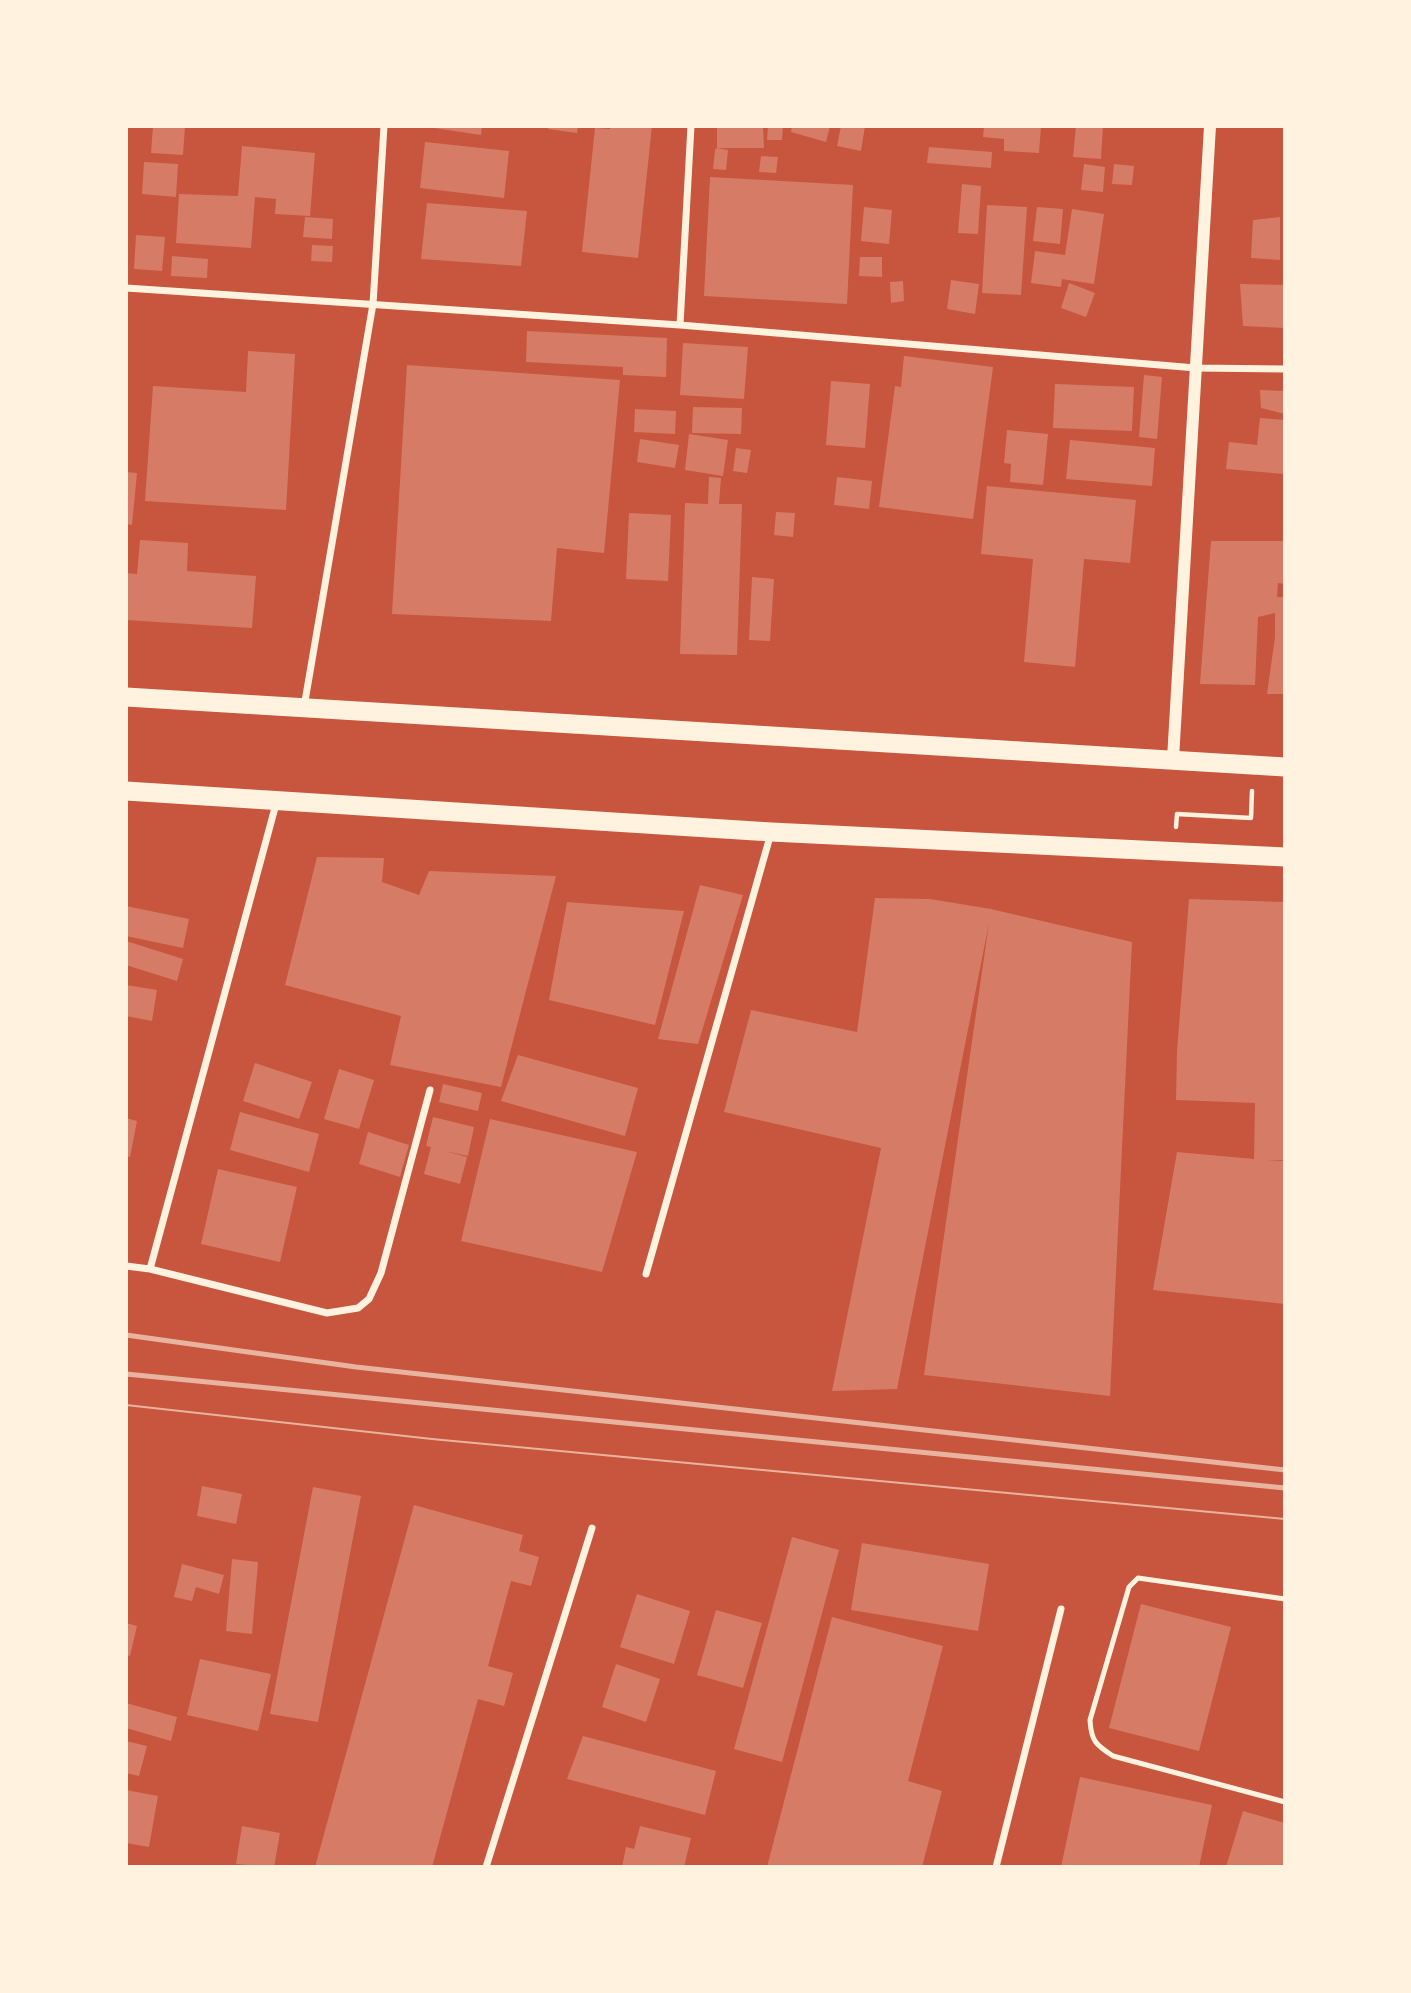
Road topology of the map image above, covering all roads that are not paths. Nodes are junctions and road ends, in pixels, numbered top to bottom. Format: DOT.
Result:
graph roads {
  1 [pos="384,126"];
  2 [pos="691,126"];
  3 [pos="1210,126"];
  4 [pos="126,288"];
  5 [pos="373,304"];
  6 [pos="680,325"];
  7 [pos="1196,368"];
  8 [pos="1285,369"];
  9 [pos="126,697"];
  10 [pos="304,708"];
  11 [pos="1173,760"];
  12 [pos="1285,766"];
  13 [pos="126,791"];
  14 [pos="276,801"];
  15 [pos="771,832"];
  16 [pos="1285,857"];
  17 [pos="430,1090"];
  18 [pos="126,1266"];
  19 [pos="150,1269"];
  20 [pos="646,1274"];
  21 [pos="592,1528"];
  22 [pos="1285,1599"];
  23 [pos="1061,1609"];
  24 [pos="1285,1802"];
  25 [pos="486,1867"];
  26 [pos="996,1867"];
  1 -- 5 [label="street"];
  2 -- 6 [label="street"];
  3 -- 7 [label="street"];
  4 -- 5 [label="street"];
  5 -- 6 [label="street"];
  5 -- 10 [label="street"];
  6 -- 7 [label="street"];
  7 -- 8 [label="street"];
  7 -- 11 [label="street"];
  9 -- 10 [label="highway"];
  10 -- 11 [label="highway"];
  11 -- 12 [label="highway"];
  13 -- 14 [label="highway"];
  14 -- 15 [label="highway"];
  14 -- 19 [label="street"];
  15 -- 16 [label="highway"];
  15 -- 20 [label="street"];
  17 -- 19 [label="street"];
  18 -- 19 [label="street"];
  21 -- 25 [label="street"];
  22 -- 24 [label="lane"];
  23 -- 26 [label="street"];
}
